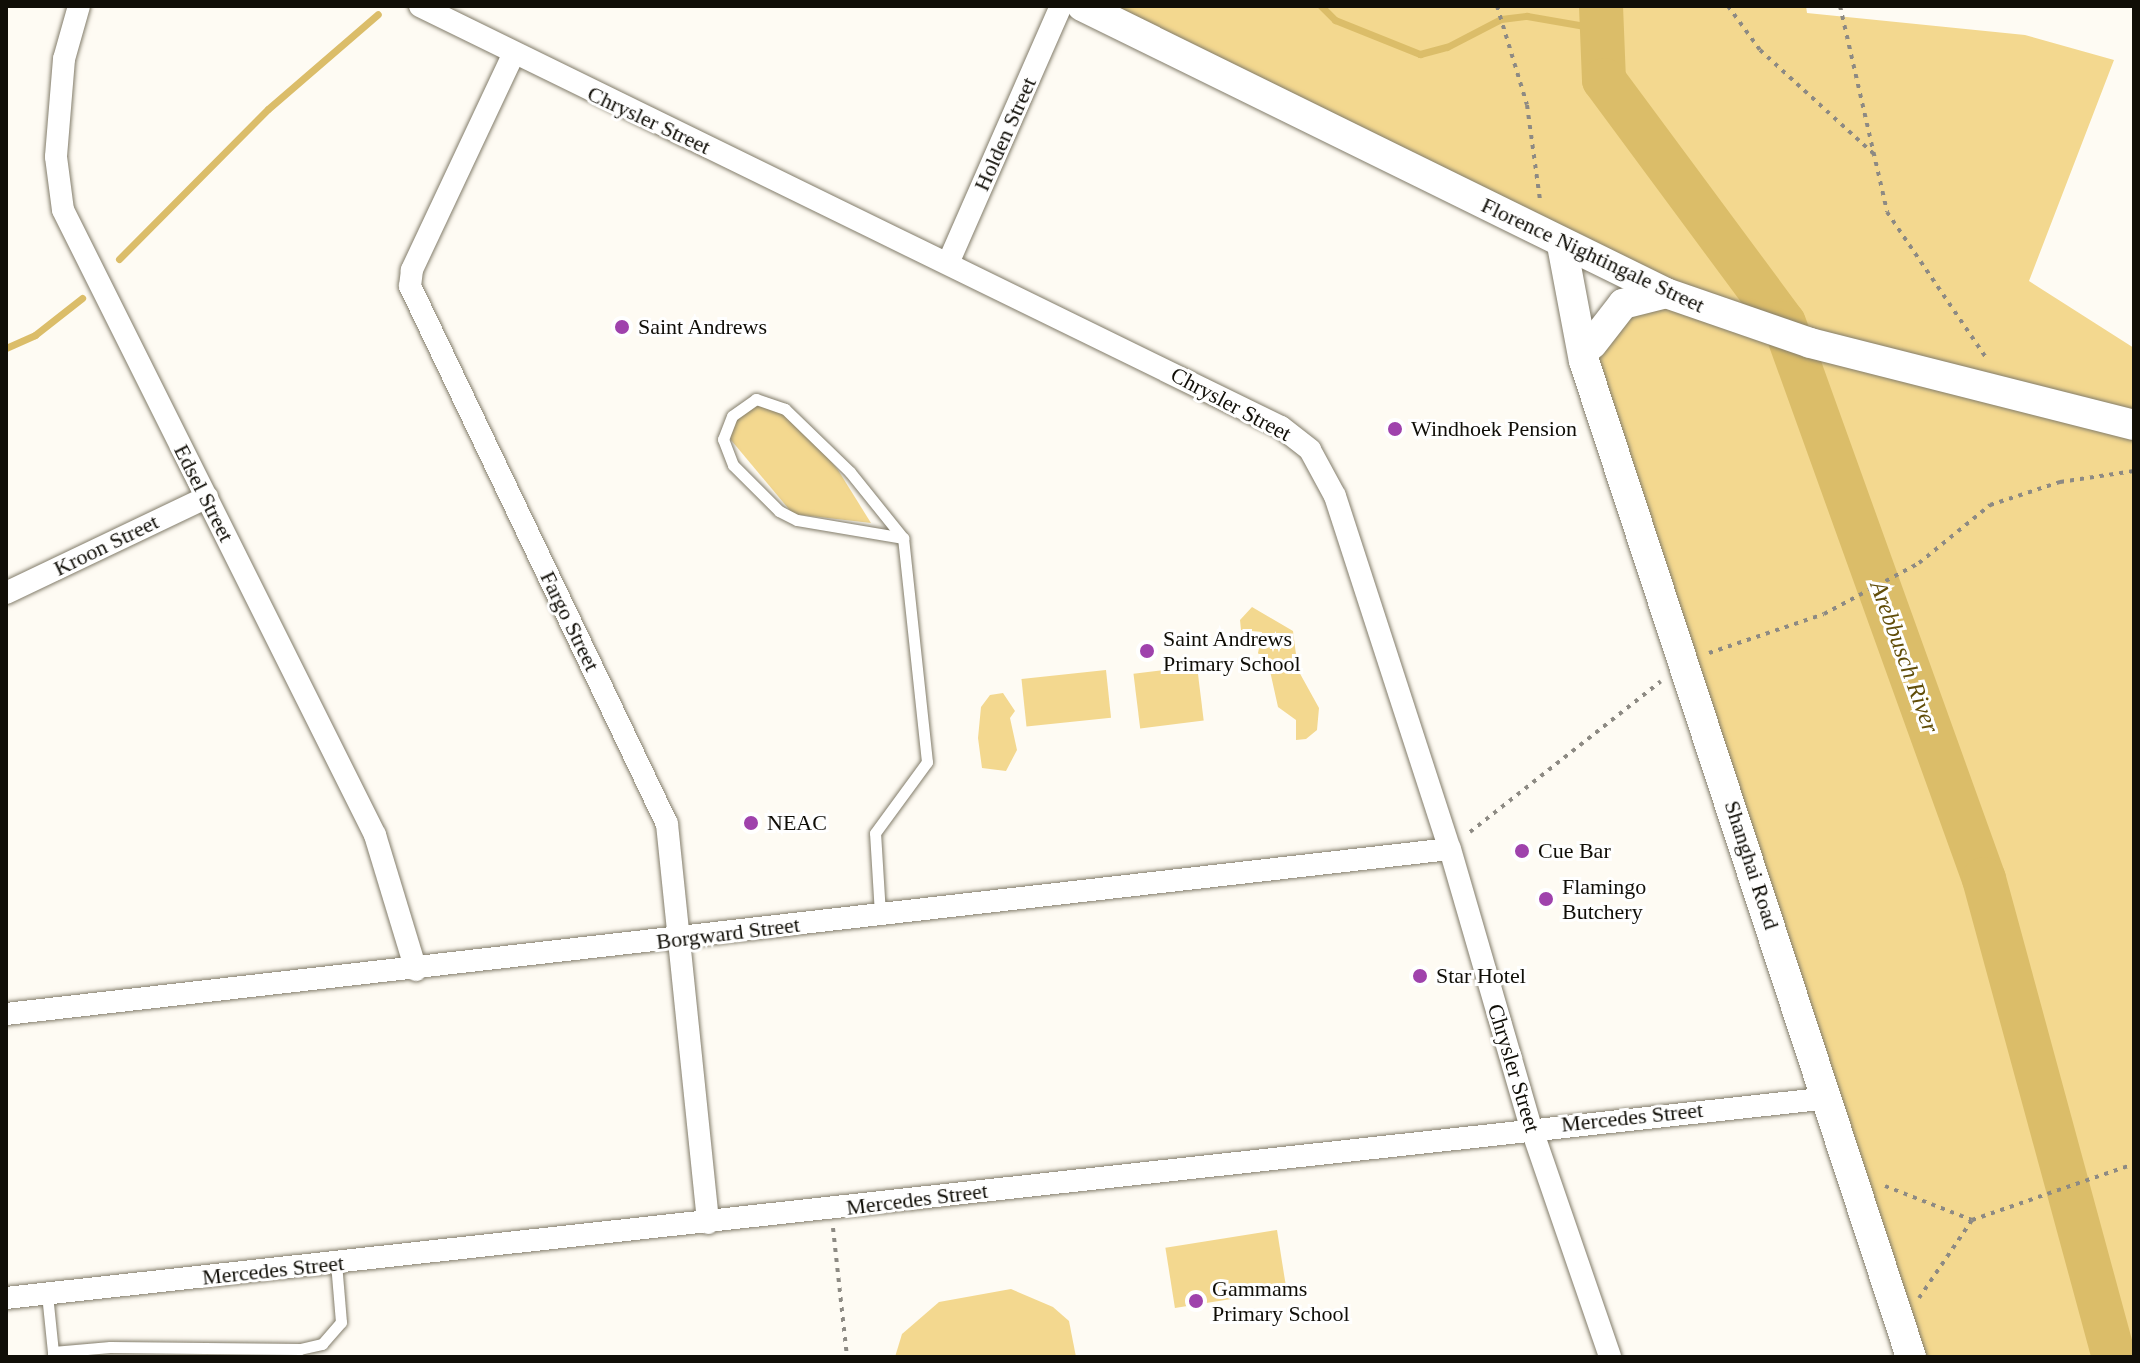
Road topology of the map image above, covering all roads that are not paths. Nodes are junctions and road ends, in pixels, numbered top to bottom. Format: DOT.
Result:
graph roads {
  1 [pos="79,6"];
  2 [pos="420,6"];
  3 [pos="1061,6"];
  4 [pos="1082,6"];
  5 [pos="513,55"];
  6 [pos="1562,244"];
  7 [pos="949,261"];
  8 [pos="1666,293"];
  9 [pos="1592,344"];
  10 [pos="1592,374"];
  11 [pos="2134,425"];
  12 [pos="207,497"];
  13 [pos="903,538"];
  14 [pos="6,593"];
  15 [pos="1450,849"];
  16 [pos="880,914"];
  17 [pos="680,940"];
  18 [pos="416,970"];
  19 [pos="6,1014"];
  20 [pos="1828,1098"];
  21 [pos="1531,1127"];
  22 [pos="708,1223"];
  23 [pos="336,1263"];
  24 [pos="47,1294"];
  25 [pos="6,1298"];
  26 [pos="53,1354"];
  27 [pos="1610,1357"];
  28 [pos="1911,1357"];
  1 -- 12 [label="street, Edsel Street"];
  2 -- 5 [label="street, Chrysler Street"];
  3 -- 7 [label="street, Holden Street"];
  4 -- 6 [label="street, Florence Nightingale Street"];
  5 -- 7 [label="street, Chrysler Street"];
  5 -- 17 [label="street, Fargo Street"];
  6 -- 8 [label="street, Florence Nightingale Street"];
  6 -- 9 [label="street, Shanghai Road"];
  6 -- 10 [label="street, Shanghai Road"];
  7 -- 15 [label="street, Chrysler Street"];
  8 -- 9 [label="street"];
  8 -- 11 [label="street, Florence Nightingale Street"];
  9 -- 10 [label="street, Shanghai Road"];
  10 -- 20 [label="street, Shanghai Road"];
  12 -- 14 [label="street, Kroon Street"];
  12 -- 18 [label="street, Edsel Street"];
  13 -- 13 [label="lane"];
  13 -- 16 [label="lane"];
  15 -- 16 [label="street, Borgward Street"];
  15 -- 21 [label="street, Chrysler Street"];
  16 -- 17 [label="street, Borgward Street"];
  17 -- 18 [label="street, Borgward Street"];
  17 -- 22 [label="street, Fargo Street"];
  18 -- 19 [label="street, Borgward Street"];
  20 -- 21 [label="street, Mercedes Street"];
  20 -- 28 [label="street, Shanghai Road"];
  21 -- 22 [label="street, Mercedes Street"];
  21 -- 27 [label="street, Chrysler Street"];
  22 -- 23 [label="street, Mercedes Street"];
  23 -- 24 [label="street, Mercedes Street"];
  23 -- 26 [label="lane"];
  24 -- 25 [label="street, Mercedes Street"];
  24 -- 26 [label="lane"];
}
